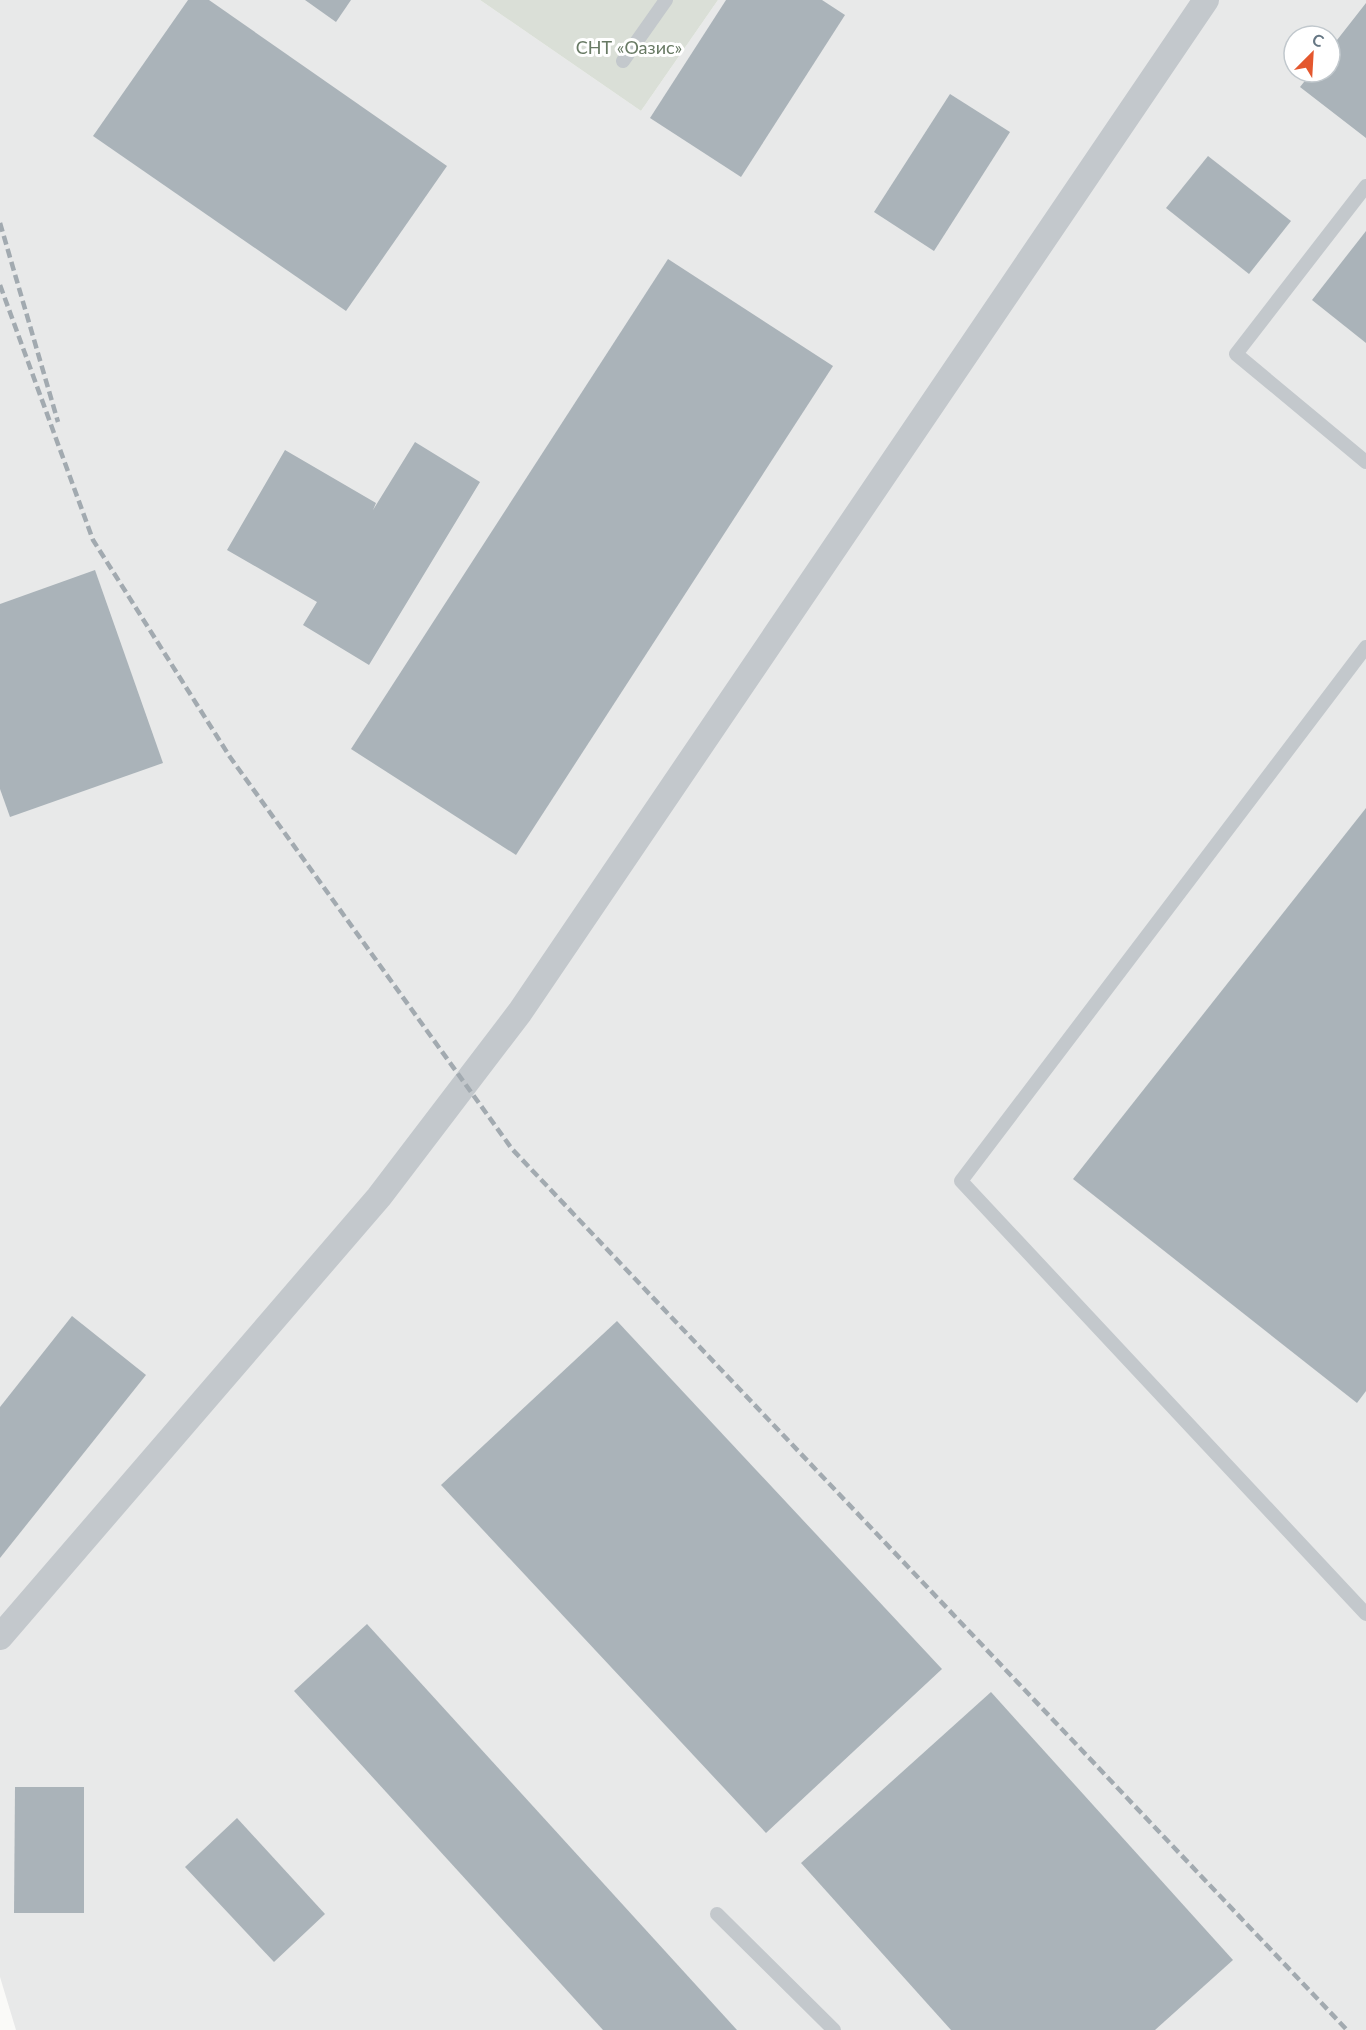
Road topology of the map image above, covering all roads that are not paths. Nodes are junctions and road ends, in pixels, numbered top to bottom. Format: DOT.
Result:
graph roads {
  1 [pos="666,0"];
  2 [pos="1206,0"];
  3 [pos="623,61"];
  4 [pos="1366,186"];
  5 [pos="1366,462"];
  6 [pos="1366,647"];
  7 [pos="1366,1614"];
  8 [pos="0,1637"];
  9 [pos="717,1914"];
  10 [pos="834,2030"];
  1 -- 3 [label="lane"];
  2 -- 8 [label="street"];
  4 -- 5 [label="lane"];
  6 -- 7 [label="lane"];
  9 -- 10 [label="lane"];
}
